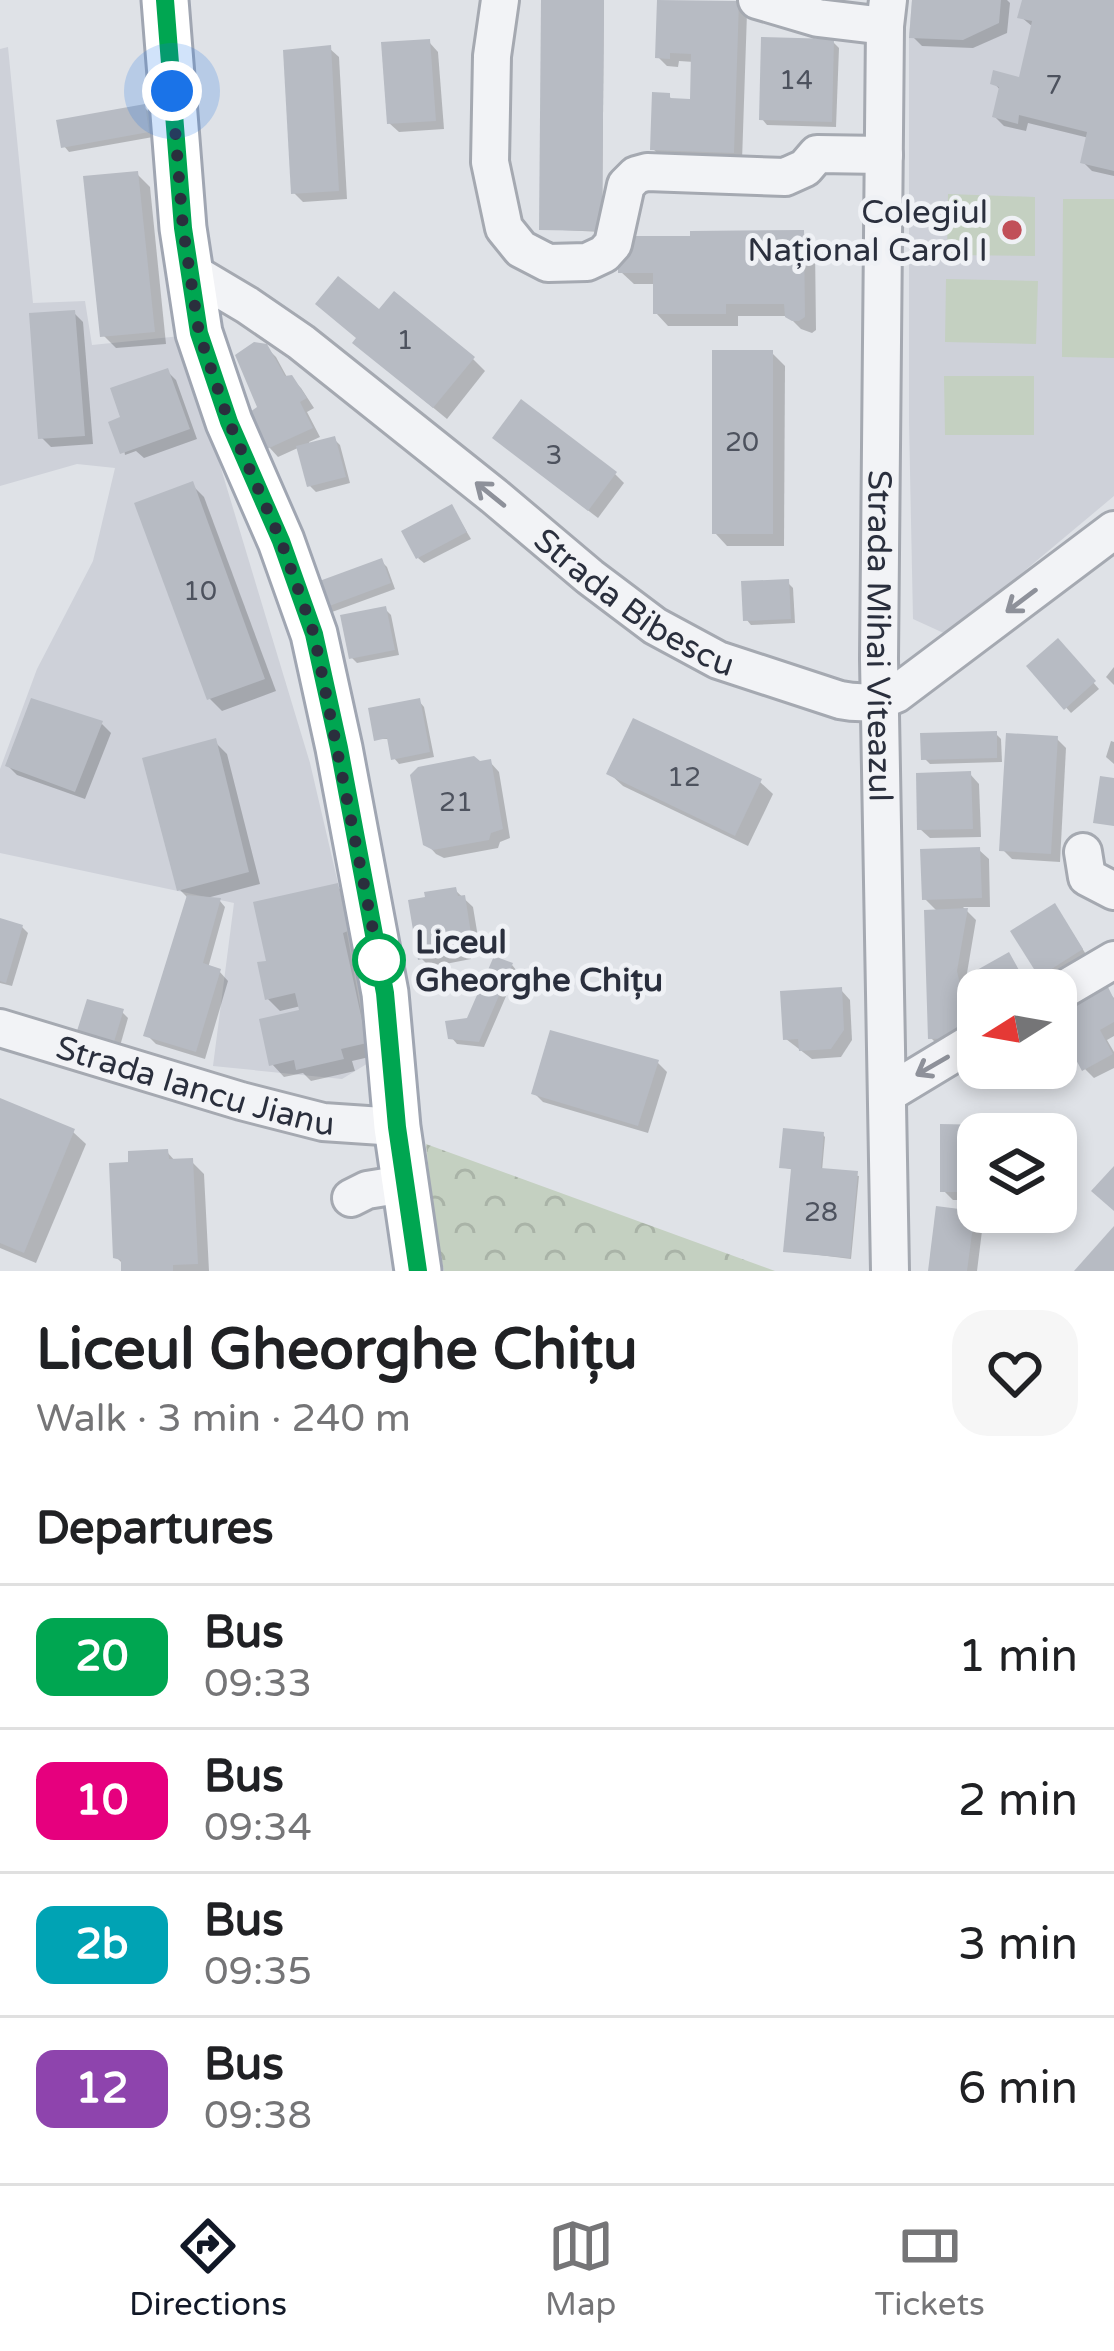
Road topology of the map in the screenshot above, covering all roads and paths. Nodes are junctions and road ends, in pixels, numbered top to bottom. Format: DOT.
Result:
graph roads {
  1 [pos="165,0"];
  2 [pos="500,0"];
  3 [pos="757,0"];
  4 [pos="887,13"];
  5 [pos="884,155"];
  6 [pos="188,270"];
  7 [pos="1114,530"];
  8 [pos="881,701"];
  9 [pos="1083,852"];
  10 [pos="1114,891"];
  11 [pos="1114,960"];
  12 [pos="1077,982"];
  13 [pos="0,1028"];
  14 [pos="957,1052"];
  15 [pos="887,1094"];
  16 [pos="397,1127"];
  17 [pos="404,1184"];
  18 [pos="351,1198"];
  19 [pos="418,1271"];
  20 [pos="890,1271"];
  1 -- 6 [label="main road"];
  2 -- 5 [label="street"];
  3 -- 4 [label="street"];
  4 -- 5 [label="street, Strada Mihai Viteazul"];
  5 -- 8 [label="street, Strada Mihai Viteazul"];
  8 -- 6 [label="street, Strada Bibescu, one-way"];
  6 -- 16 [label="main road"];
  7 -- 8 [label="street, one-way"];
  8 -- 15 [label="street, Strada Mihai Viteazul"];
  9 -- 10 [label="street"];
  11 -- 12 [label="street"];
  13 -- 16 [label="street, Strada Iancu Jianu"];
  14 -- 15 [label="street, one-way"];
  15 -- 20 [label="street, Strada Mihai Viteazul"];
  16 -- 17 [label="main road"];
  17 -- 18 [label="street"];
  17 -- 19 [label="main road"];
}
